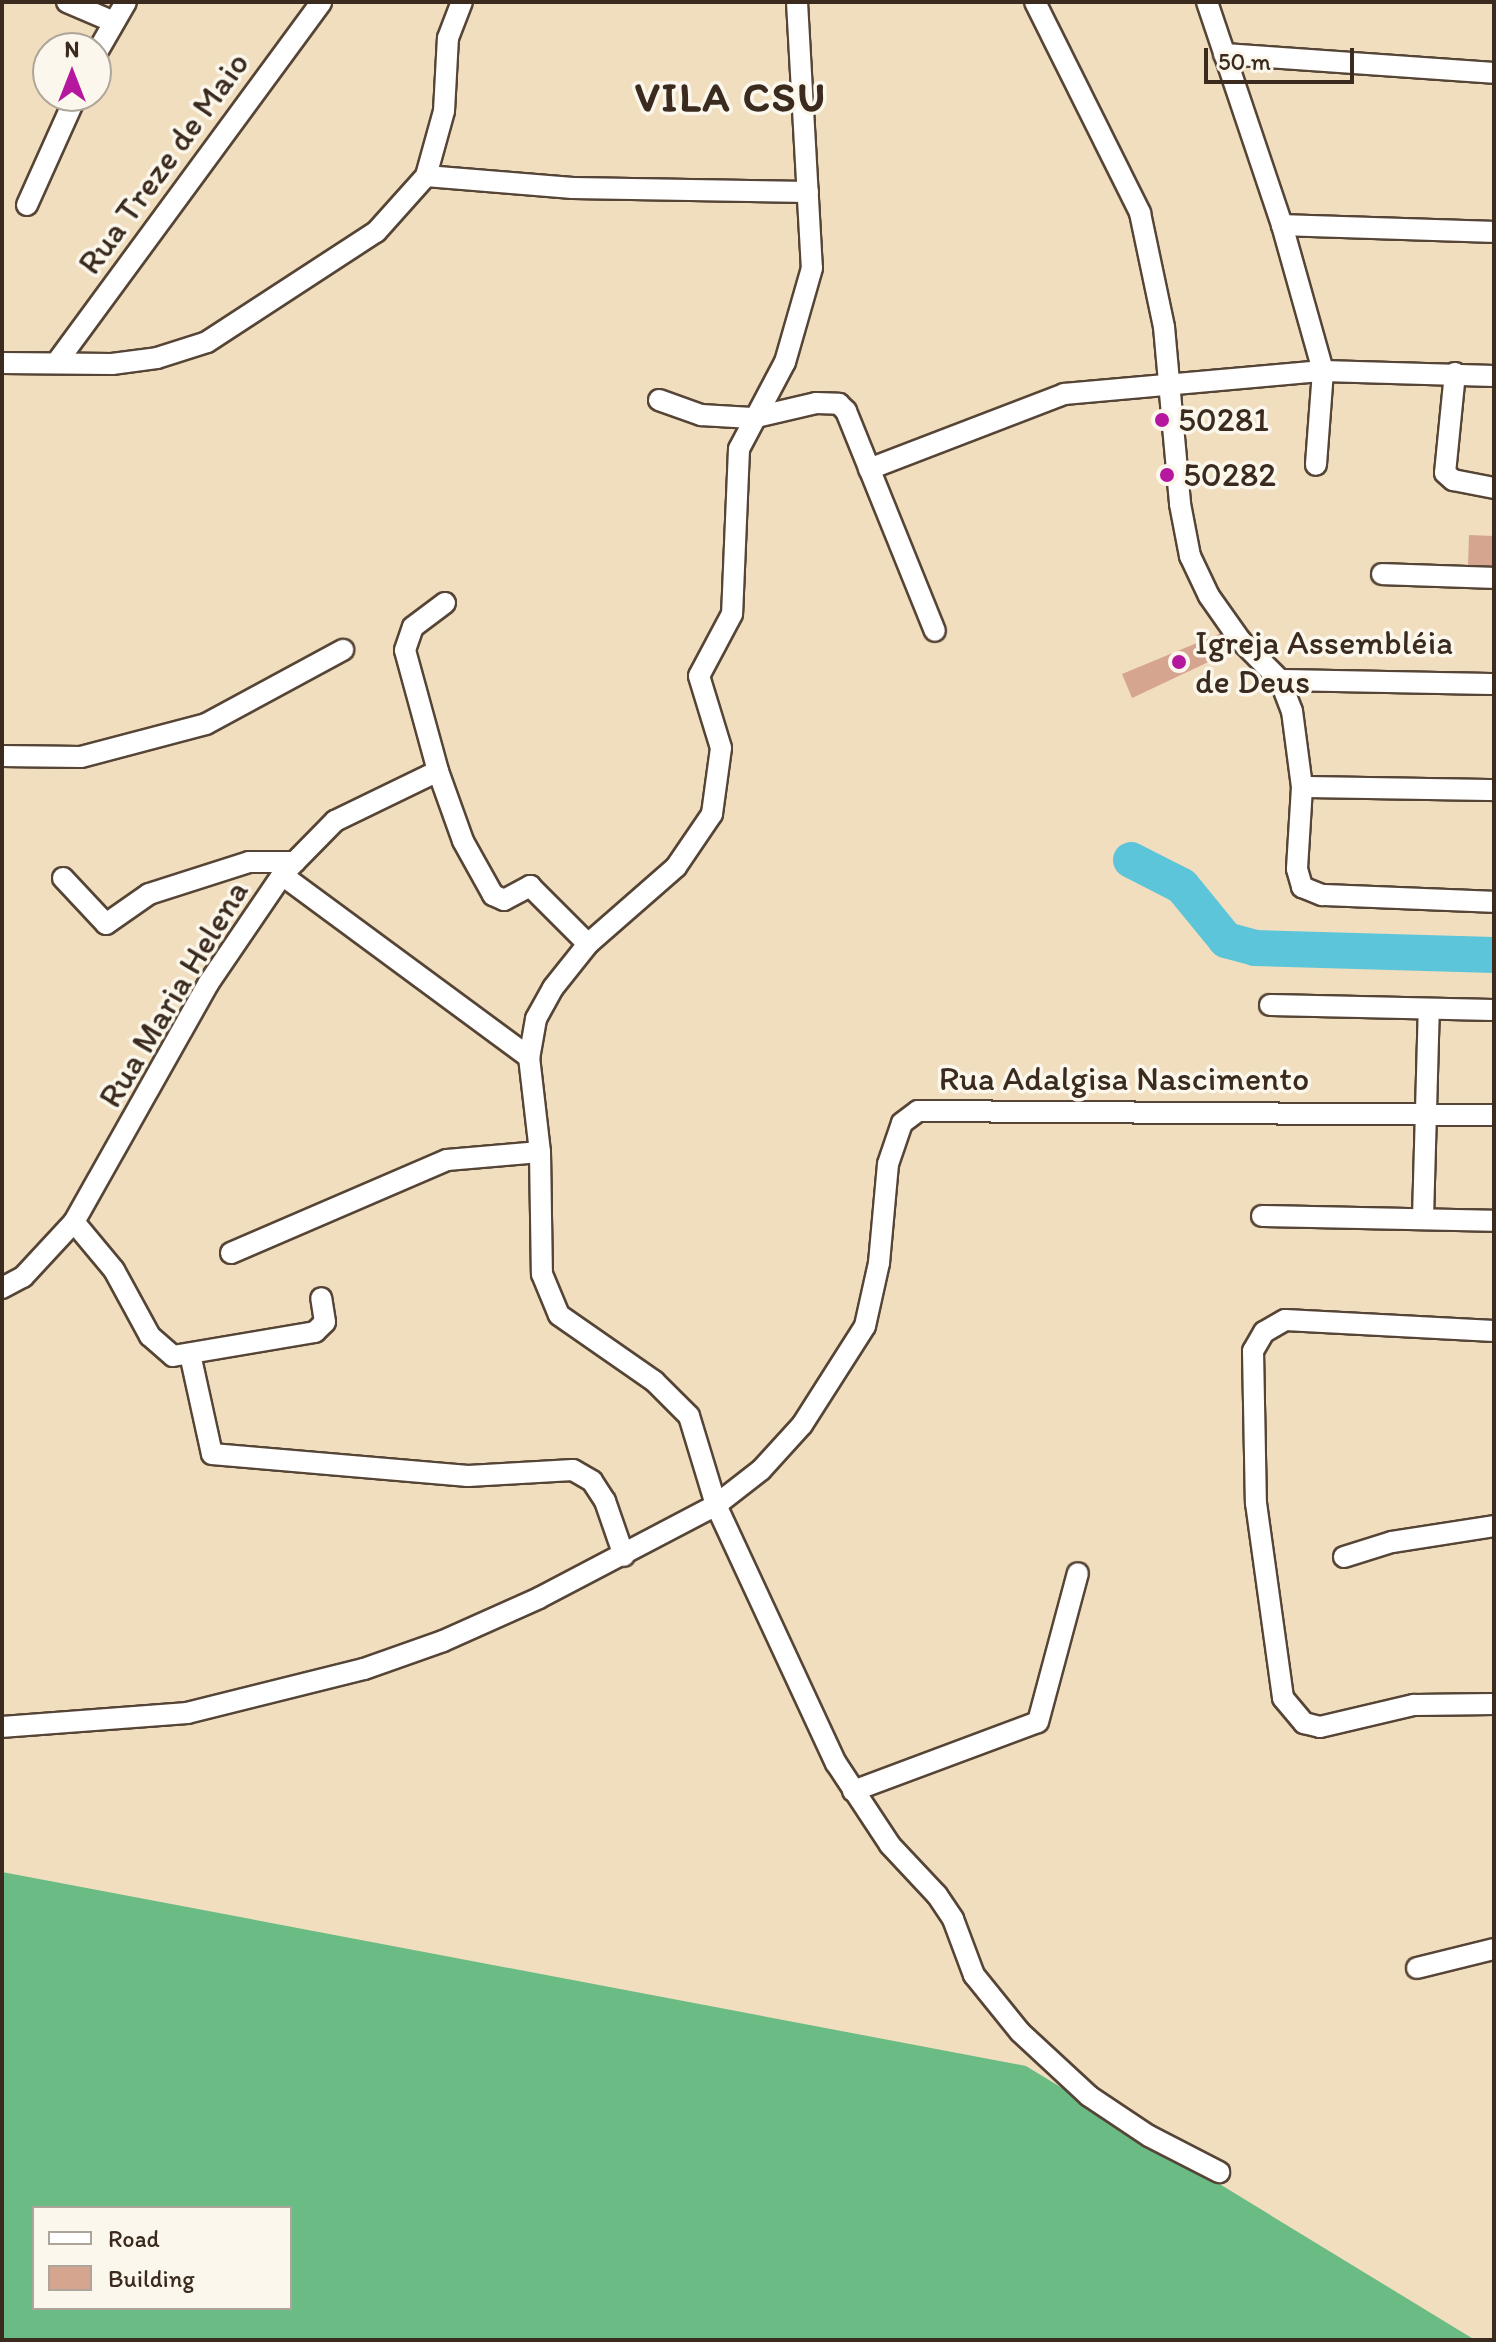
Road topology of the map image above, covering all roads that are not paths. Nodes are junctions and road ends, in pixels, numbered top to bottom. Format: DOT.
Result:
graph roads {
  1 [pos="67,2"];
  2 [pos="126,2"];
  3 [pos="321,2"];
  4 [pos="462,2"];
  5 [pos="797,2"];
  6 [pos="1035,2"];
  7 [pos="1207,2"];
  8 [pos="114,22"];
  9 [pos="108,32"];
  10 [pos="1224,54"];
  11 [pos="1494,73"];
  12 [pos="69,112"];
  13 [pos="426,176"];
  14 [pos="808,192"];
  15 [pos="27,205"];
  16 [pos="1282,225"];
  17 [pos="1494,232"];
  18 [pos="57,362"];
  19 [pos="2,363"];
  20 [pos="1323,371"];
  21 [pos="1455,373"];
  22 [pos="1494,376"];
  23 [pos="1170,381"];
  24 [pos="659,400"];
  25 [pos="752,418"];
  26 [pos="1316,465"];
  27 [pos="869,469"];
  28 [pos="1494,488"];
  29 [pos="1382,574"];
  30 [pos="1494,578"];
  31 [pos="445,603"];
  32 [pos="935,631"];
  33 [pos="343,650"];
  34 [pos="1280,680"];
  35 [pos="1494,684"];
  36 [pos="2,756"];
  37 [pos="438,771"];
  38 [pos="1302,787"];
  39 [pos="1494,790"];
  40 [pos="288,868"];
  41 [pos="63,878"];
  42 [pos="1494,902"];
  43 [pos="588,944"];
  44 [pos="1270,1005"];
  45 [pos="1429,1009"];
  46 [pos="1494,1010"];
  47 [pos="529,1057"];
  48 [pos="1425,1113"];
  49 [pos="1494,1115"];
  50 [pos="540,1152"];
  51 [pos="1262,1216"];
  52 [pos="1423,1218"];
  53 [pos="1494,1221"];
  54 [pos="74,1222"];
  55 [pos="231,1253"];
  56 [pos="2,1288"];
  57 [pos="321,1298"];
  58 [pos="1494,1331"];
  59 [pos="190,1354"];
  60 [pos="716,1505"];
  61 [pos="1494,1526"];
  62 [pos="624,1556"];
  63 [pos="1344,1557"];
  64 [pos="1078,1573"];
  65 [pos="1494,1704"];
  66 [pos="2,1727"];
  67 [pos="853,1791"];
  68 [pos="1494,1949"];
  69 [pos="1417,1968"];
  70 [pos="1219,2172"];
  1 -- 8 [label="street"];
  2 -- 8 [label="street"];
  3 -- 18 [label="street, Rua Treze de Maio"];
  4 -- 13 [label="street"];
  5 -- 14 [label="street"];
  6 -- 23 [label="street"];
  7 -- 10 [label="street"];
  8 -- 9 [label="street"];
  10 -- 11 [label="street"];
  10 -- 16 [label="street"];
  12 -- 15 [label="street"];
  13 -- 14 [label="street"];
  13 -- 18 [label="street"];
  14 -- 25 [label="street"];
  16 -- 17 [label="street"];
  16 -- 20 [label="street"];
  18 -- 19 [label="street"];
  20 -- 21 [label="street"];
  20 -- 23 [label="street"];
  20 -- 26 [label="street"];
  21 -- 22 [label="street"];
  21 -- 28 [label="street"];
  23 -- 27 [label="street"];
  23 -- 34 [label="street"];
  24 -- 25 [label="street"];
  25 -- 27 [label="street"];
  25 -- 43 [label="street"];
  27 -- 32 [label="street"];
  29 -- 30 [label="street"];
  31 -- 37 [label="street"];
  33 -- 36 [label="street"];
  34 -- 35 [label="street"];
  34 -- 38 [label="street"];
  37 -- 40 [label="street, Rua Maria Helena"];
  37 -- 43 [label="street"];
  38 -- 39 [label="street"];
  38 -- 42 [label="street"];
  40 -- 41 [label="street"];
  40 -- 47 [label="street"];
  40 -- 54 [label="street, Rua Maria Helena"];
  43 -- 47 [label="street"];
  44 -- 45 [label="street"];
  45 -- 46 [label="street"];
  45 -- 48 [label="street"];
  47 -- 50 [label="street"];
  48 -- 49 [label="street, Rua Adalgisa Nascimento"];
  48 -- 52 [label="street"];
  48 -- 60 [label="street, Rua Adalgisa Nascimento"];
  50 -- 55 [label="street"];
  50 -- 60 [label="street"];
  51 -- 52 [label="street"];
  52 -- 53 [label="street"];
  54 -- 56 [label="street, Rua Maria Helena"];
  54 -- 59 [label="street"];
  57 -- 59 [label="street"];
  58 -- 65 [label="street"];
  59 -- 62 [label="street"];
  60 -- 62 [label="street, Rua Adalgisa Nascimento"];
  60 -- 67 [label="street"];
  61 -- 63 [label="street"];
  62 -- 66 [label="street, Rua Adalgisa Nascimento"];
  64 -- 67 [label="street"];
  67 -- 70 [label="street"];
  68 -- 69 [label="street"];
}
